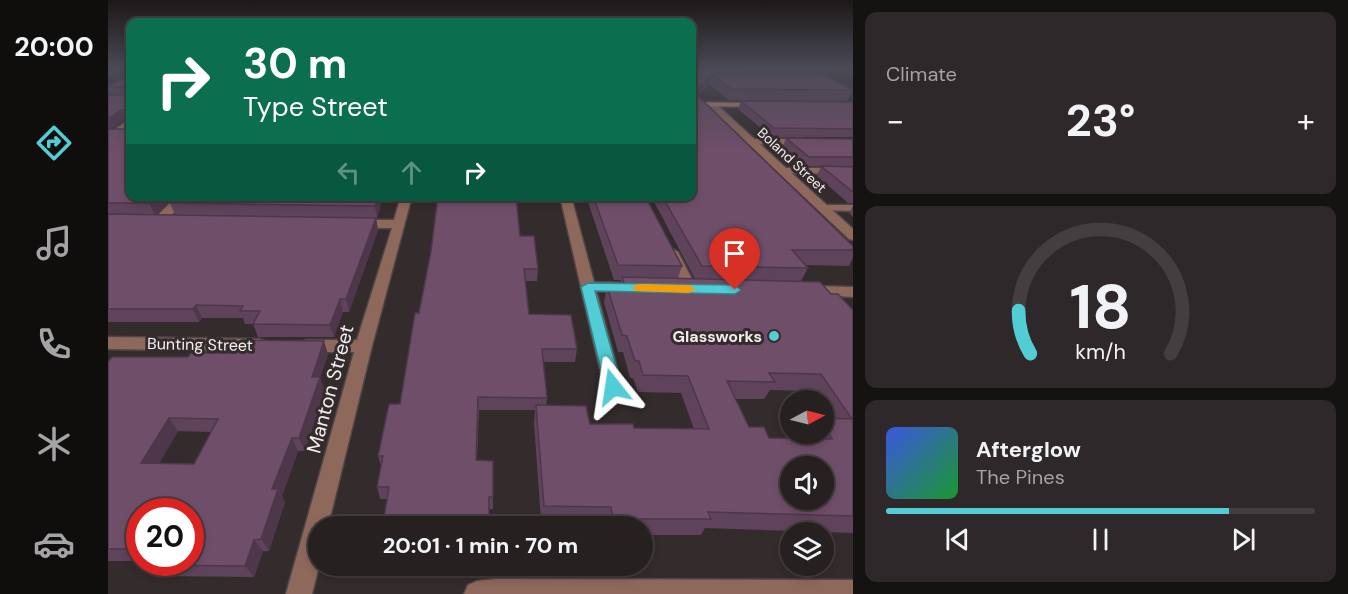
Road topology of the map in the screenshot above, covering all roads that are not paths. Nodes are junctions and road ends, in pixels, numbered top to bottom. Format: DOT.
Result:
graph roads {
  1 [pos="696,104"];
  2 [pos="712,105"];
  3 [pos="771,105"];
  4 [pos="126,126"];
  5 [pos="126,134"];
  6 [pos="111,136"];
  7 [pos="752,141"];
  8 [pos="809,142"];
  9 [pos="783,171"];
  10 [pos="853,171"];
  11 [pos="178,201"];
  12 [pos="406,201"];
  13 [pos="566,201"];
  14 [pos="823,207"];
  15 [pos="853,208"];
  16 [pos="183,221"];
  17 [pos="349,223"];
  18 [pos="399,224"];
  19 [pos="853,236"];
  20 [pos="663,237"];
  21 [pos="588,287"];
  22 [pos="638,288"];
  23 [pos="670,289"];
  24 [pos="790,290"];
  25 [pos="823,291"];
  26 [pos="853,292"];
  27 [pos="838,309"];
  28 [pos="108,344"];
  29 [pos="364,346"];
  30 [pos="613,387"];
  31 [pos="490,593"];
  32 [pos="853,593"];
  33 [pos="299,594"];
  1 -- 2 [label="main road"];
  2 -- 3 [label="main road"];
  2 -- 7 [label="street, Boland Street"];
  4 -- 6 [label="street"];
  5 -- 6 [label="street"];
  7 -- 8 [label="street"];
  7 -- 9 [label="street, Boland Street"];
  9 -- 10 [label="street"];
  9 -- 14 [label="street, Boland Street"];
  11 -- 16 [label="street"];
  12 -- 18 [label="street, Manton Street"];
  13 -- 21 [label="street"];
  14 -- 15 [label="street"];
  14 -- 19 [label="street, Boland Street"];
  17 -- 18 [label="street"];
  18 -- 29 [label="street, Manton Street"];
  20 -- 23 [label="street"];
  21 -- 22 [label="street"];
  21 -- 30 [label="street"];
  24 -- 25 [label="street"];
  25 -- 26 [label="street"];
  25 -- 27 [label="street"];
  28 -- 29 [label="street, Bunting Street"];
  29 -- 33 [label="street, Manton Street"];
  31 -- 32 [label="street"];
}
